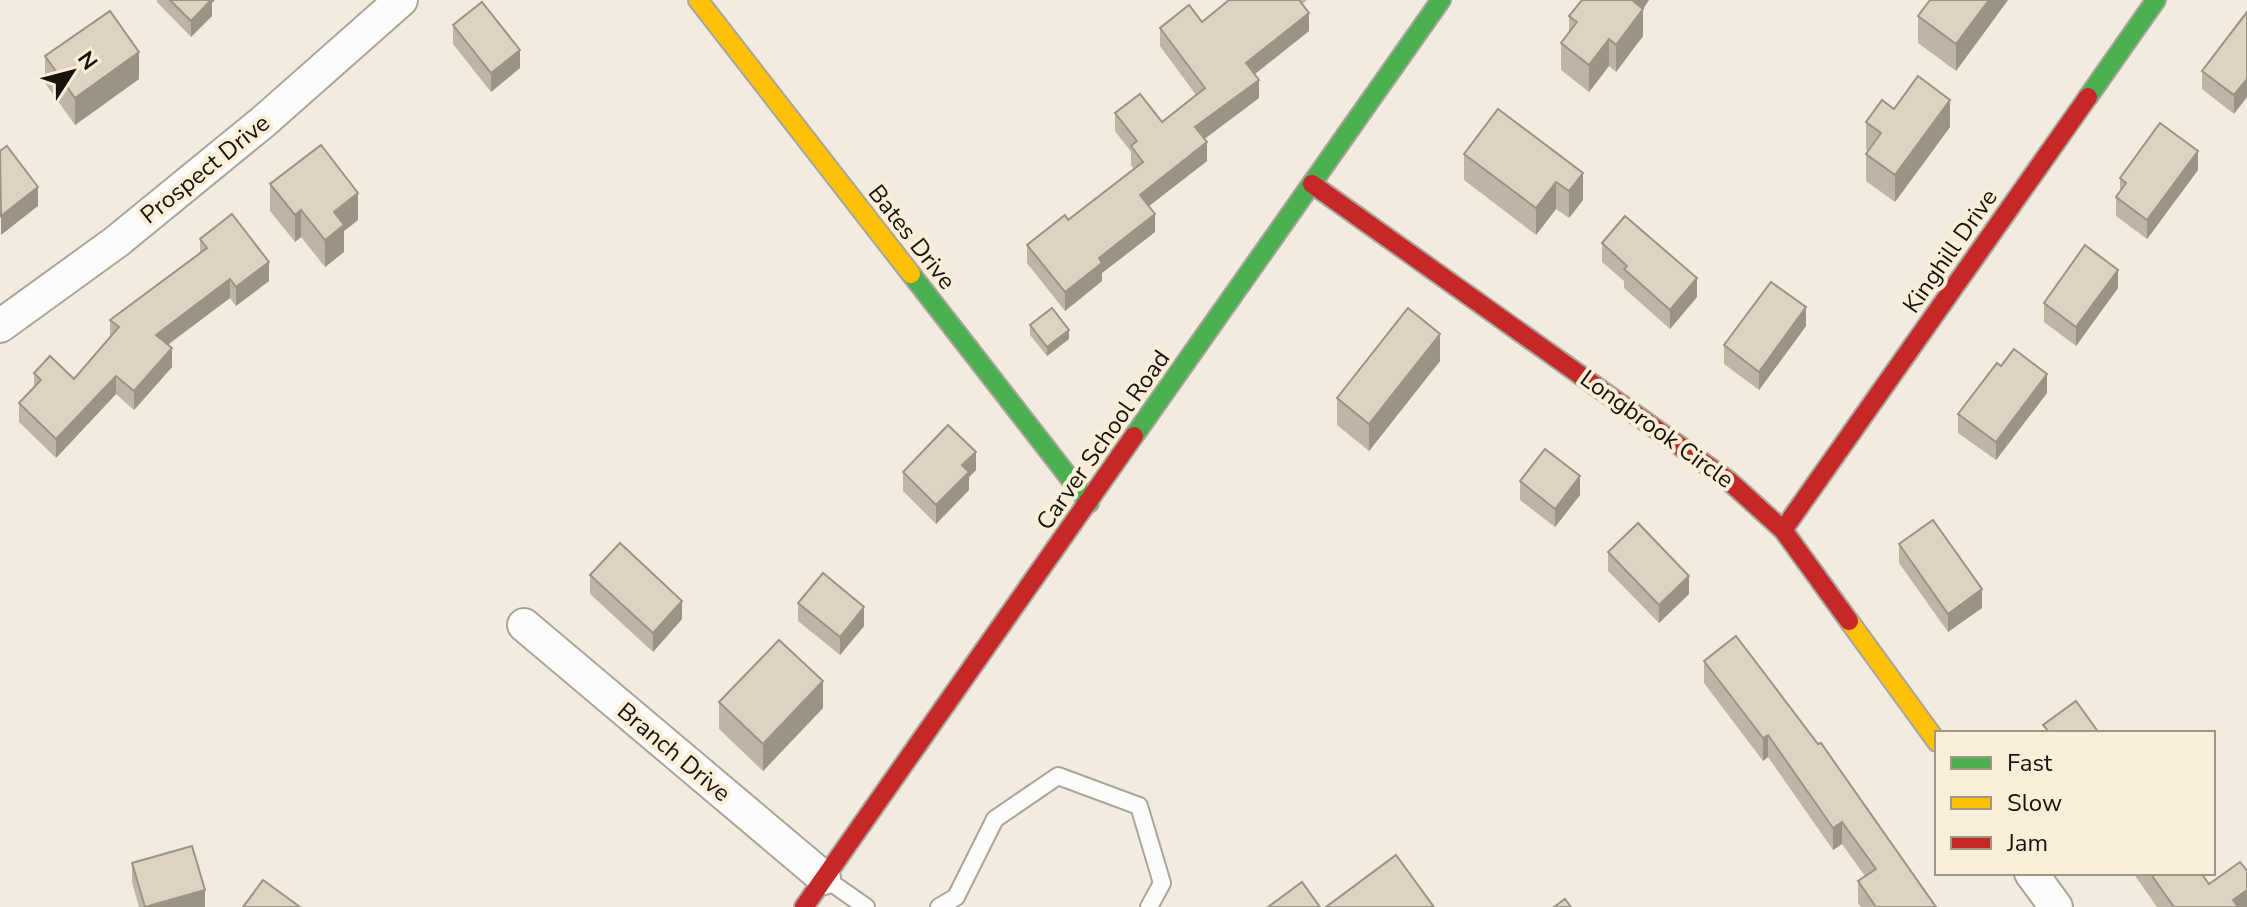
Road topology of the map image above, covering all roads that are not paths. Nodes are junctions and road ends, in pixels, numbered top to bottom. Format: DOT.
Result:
graph roads {
  1 [pos="401,0"];
  2 [pos="698,0"];
  3 [pos="1441,0"];
  4 [pos="2156,0"];
  5 [pos="1312,184"];
  6 [pos="0,326"];
  7 [pos="1089,503"];
  8 [pos="1783,530"];
  9 [pos="524,625"];
  10 [pos="1935,739"];
  11 [pos="2032,875"];
  12 [pos="824,878"];
  13 [pos="804,907"];
  14 [pos="866,907"];
  15 [pos="939,907"];
  16 [pos="1149,907"];
  17 [pos="2056,907"];
  1 -- 6 [label="street, Prospect Drive"];
  2 -- 7 [label="street, Bates Drive"];
  3 -- 5 [label="street, Carver School Road"];
  4 -- 8 [label="street, Kinghill Drive"];
  5 -- 7 [label="street, Carver School Road"];
  5 -- 8 [label="street, Longbrook Circle"];
  7 -- 12 [label="street, Carver School Road"];
  8 -- 10 [label="street, Longbrook Circle"];
  9 -- 12 [label="street, Branch Drive"];
  11 -- 17 [label="street"];
  12 -- 13 [label="street, Carver School Road"];
  12 -- 14 [label="lane"];
  15 -- 16 [label="lane"];
}
